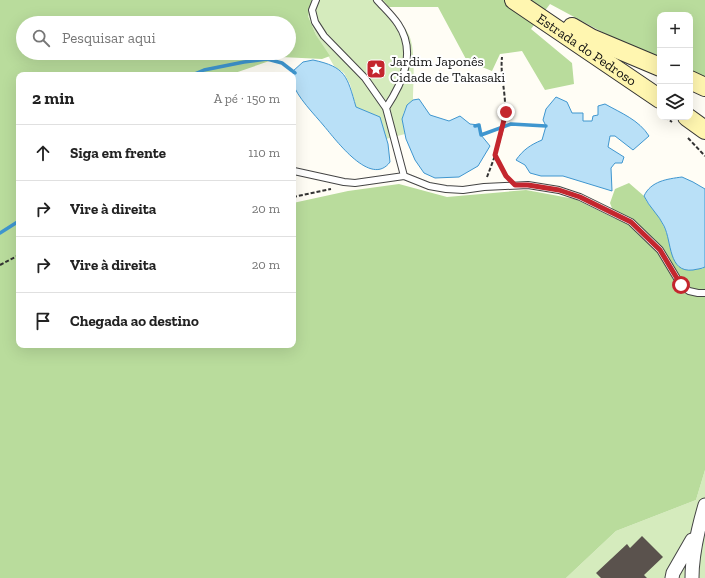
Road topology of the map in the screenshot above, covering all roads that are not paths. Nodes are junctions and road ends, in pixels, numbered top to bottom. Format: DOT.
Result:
graph roads {
  1 [pos="316,0"];
  2 [pos="377,0"];
  3 [pos="514,0"];
  4 [pos="531,0"];
  5 [pos="657,66"];
  6 [pos="693,81"];
  7 [pos="705,87"];
  8 [pos="657,97"];
  9 [pos="386,108"];
  10 [pos="692,120"];
  11 [pos="705,127"];
  12 [pos="296,171"];
  13 [pos="404,176"];
  14 [pos="705,293"];
  15 [pos="705,505"];
  16 [pos="698,528"];
  17 [pos="671,576"];
  18 [pos="692,578"];
  1 -- 9 [label="lane"];
  2 -- 9 [label="lane"];
  3 -- 8 [label="main road, Estrada do Pedroso"];
  4 -- 5 [label="main road, Estrada do Pedroso"];
  6 -- 7 [label="main road"];
  9 -- 13 [label="lane"];
  10 -- 11 [label="main road"];
  12 -- 13 [label="lane"];
  13 -- 14 [label="lane"];
  15 -- 16 [label="street"];
  16 -- 17 [label="street"];
  16 -- 18 [label="street"];
}
